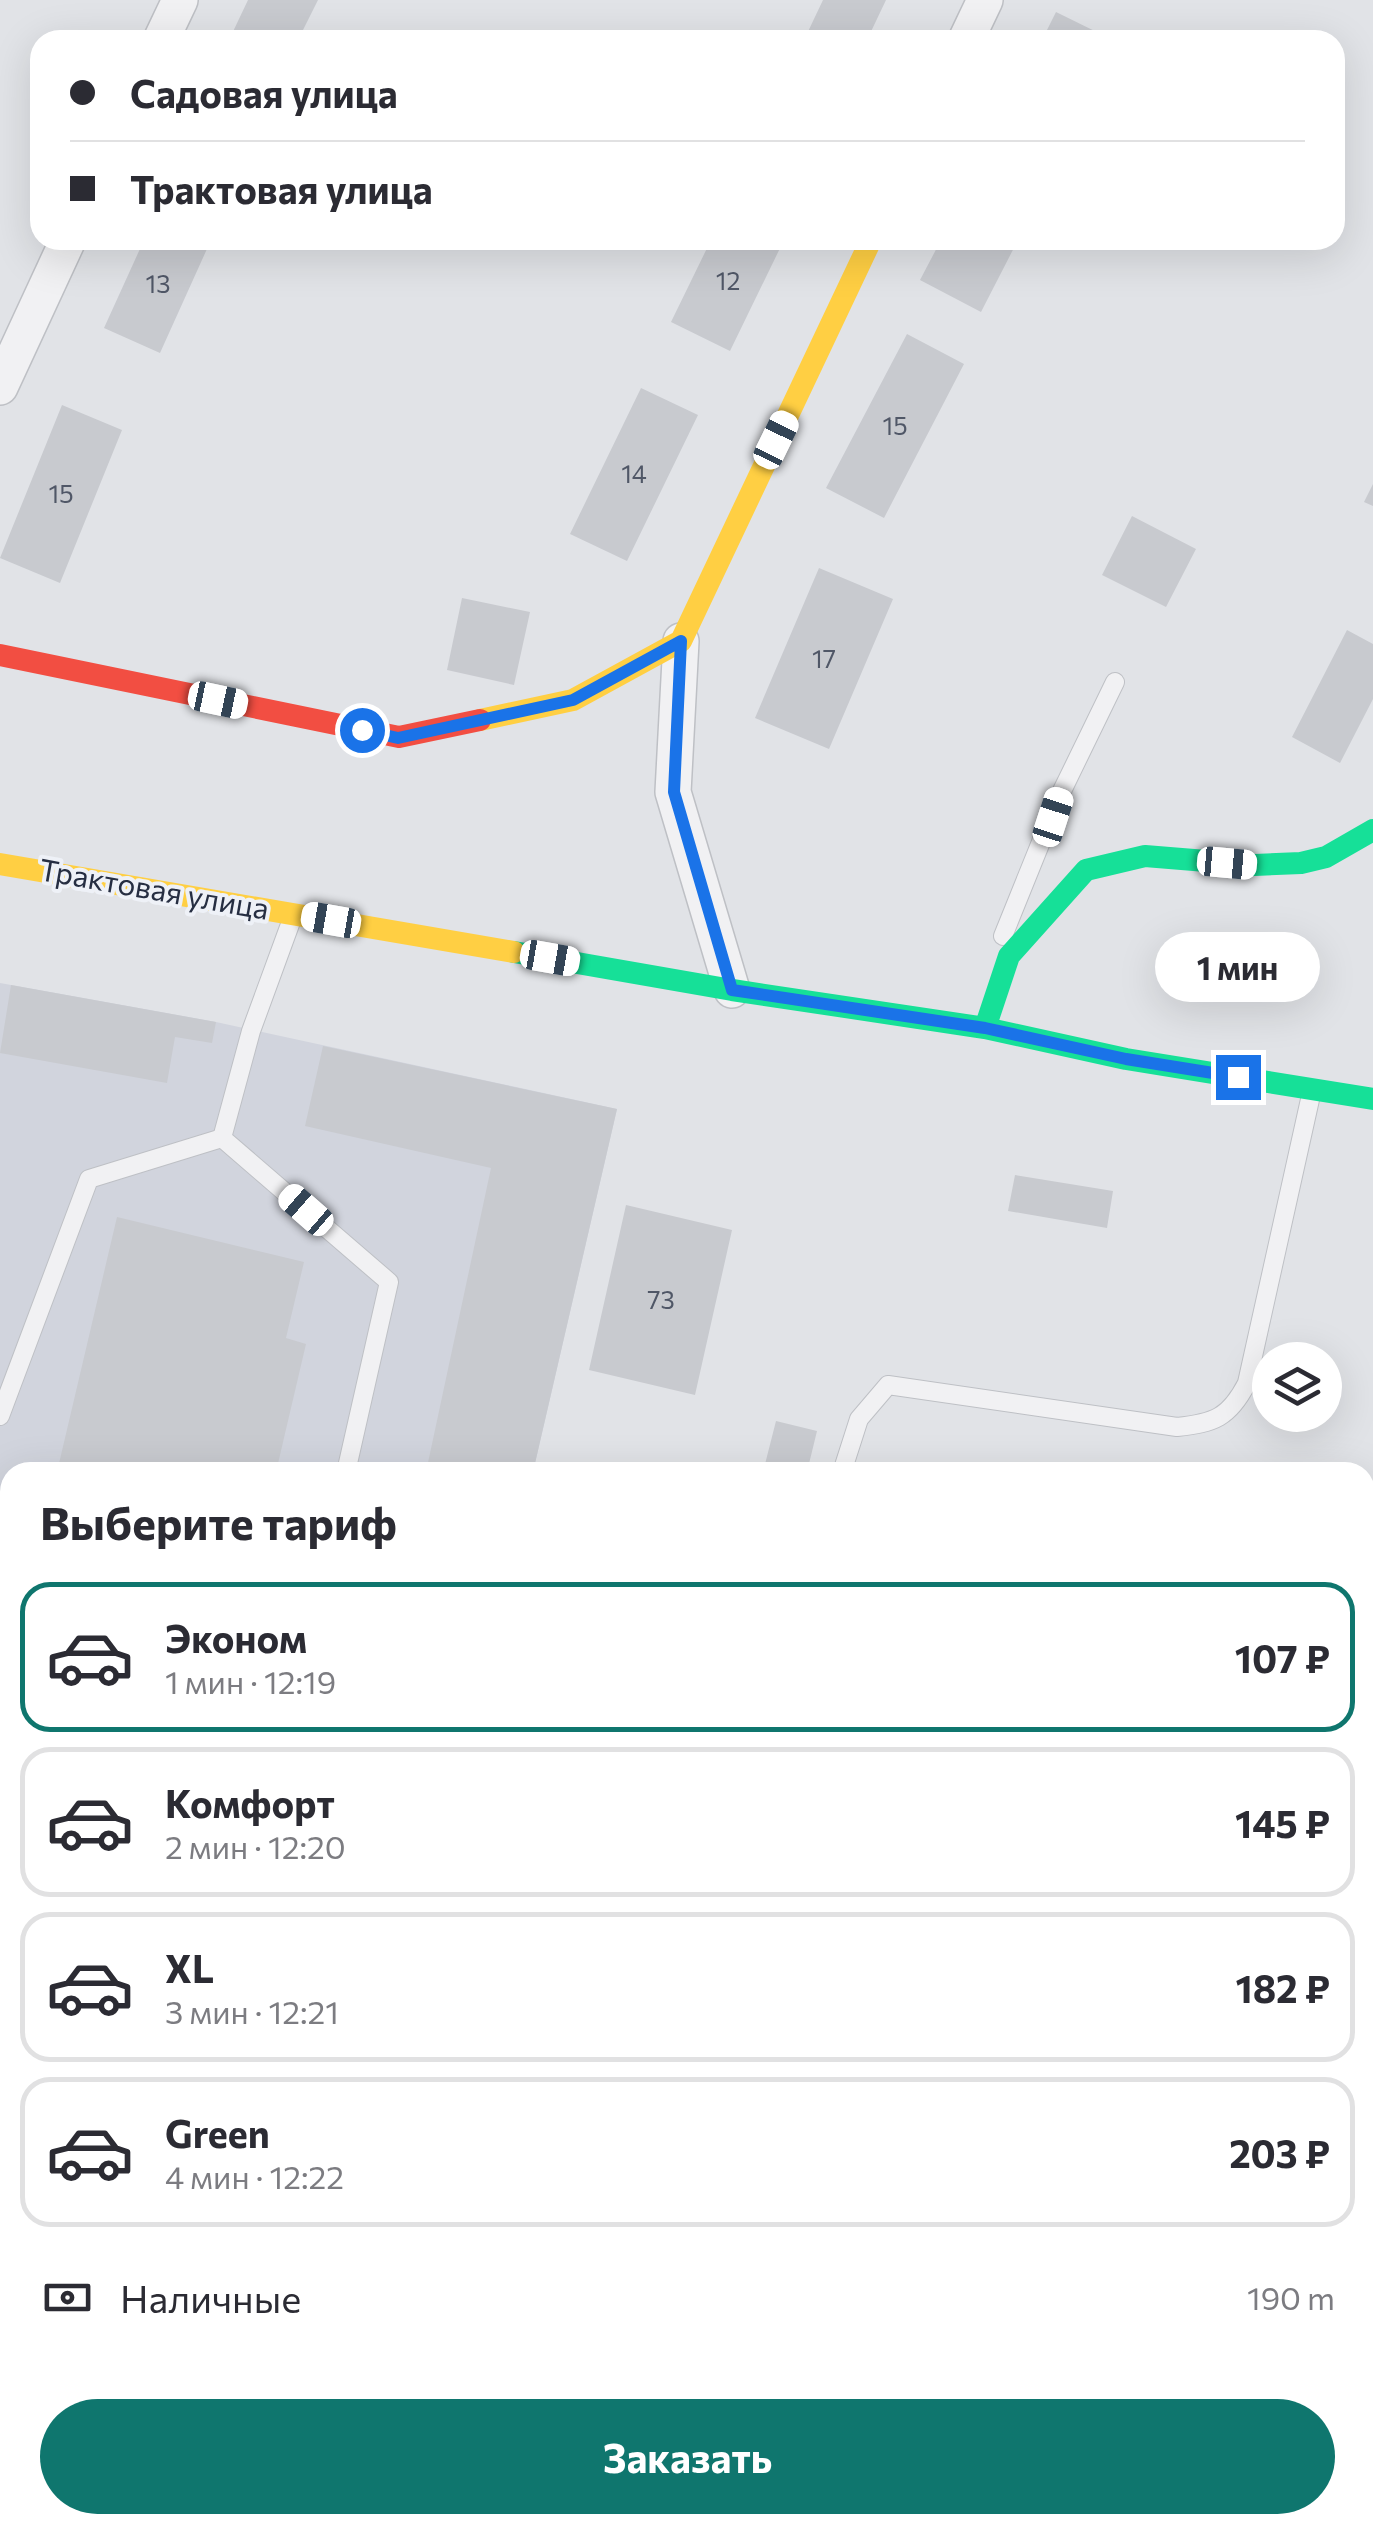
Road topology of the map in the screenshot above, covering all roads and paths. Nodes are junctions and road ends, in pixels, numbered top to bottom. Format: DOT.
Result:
graph roads {
  1 [pos="180,0"];
  2 [pos="986,0"];
  3 [pos="166,30"];
  4 [pos="971,30"];
  5 [pos="63,250"];
  6 [pos="867,250"];
  7 [pos="0,387"];
  8 [pos="681,641"];
  9 [pos="0,655"];
  10 [pos="1115,682"];
  11 [pos="1373,830"];
  12 [pos="0,864"];
  13 [pos="294,914"];
  14 [pos="1009,956"];
  15 [pos="732,990"];
  16 [pos="985,1028"];
  17 [pos="1312,1089"];
  18 [pos="1373,1099"];
  19 [pos="222,1138"];
  20 [pos="0,1416"];
  21 [pos="348,1462"];
  22 [pos="845,1462"];
  1 -- 3 [label="street"];
  2 -- 4 [label="street"];
  5 -- 7 [label="street"];
  6 -- 8 [label="main road"];
  8 -- 9 [label="main road"];
  8 -- 15 [label="street"];
  10 -- 14 [label="lane"];
  11 -- 14 [label="main road"];
  12 -- 13 [label="main road, Трактовая улица"];
  13 -- 15 [label="main road, Трактовая улица"];
  13 -- 19 [label="lane"];
  14 -- 16 [label="main road"];
  15 -- 16 [label="main road, Трактовая улица"];
  16 -- 17 [label="main road, Трактовая улица"];
  17 -- 18 [label="main road, Трактовая улица"];
  17 -- 22 [label="lane"];
  19 -- 20 [label="lane"];
  19 -- 21 [label="lane"];
}
